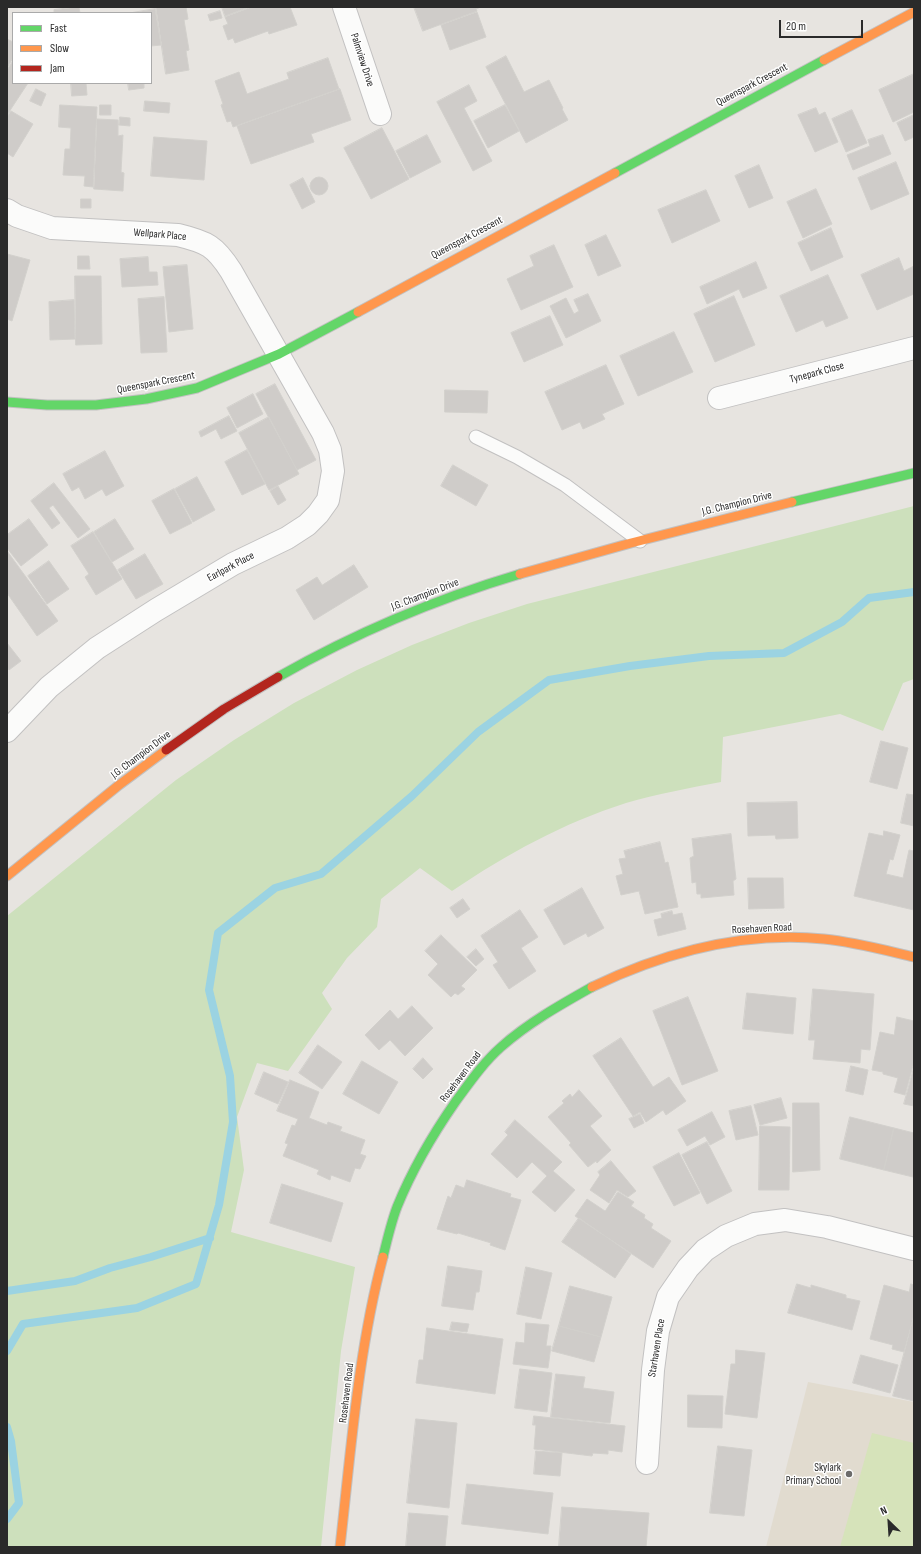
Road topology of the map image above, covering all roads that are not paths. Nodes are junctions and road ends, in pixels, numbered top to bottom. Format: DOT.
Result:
graph roads {
  1 [pos="344,7"];
  2 [pos="914,12"];
  3 [pos="380,114"];
  4 [pos="7,210"];
  5 [pos="914,348"];
  6 [pos="279,354"];
  7 [pos="719,398"];
  8 [pos="7,402"];
  9 [pos="476,437"];
  10 [pos="914,473"];
  11 [pos="640,541"];
  12 [pos="7,731"];
  13 [pos="7,876"];
  14 [pos="914,957"];
  15 [pos="914,1249"];
  16 [pos="647,1463"];
  17 [pos="340,1547"];
  1 -- 3 [label="street, Palmview Drive"];
  2 -- 6 [label="street, Queenspark Crescent"];
  4 -- 6 [label="street, Wellpark Place"];
  5 -- 7 [label="street, Tynepark Close"];
  6 -- 8 [label="street, Queenspark Crescent"];
  6 -- 12 [label="street, Earlpark Place"];
  9 -- 11 [label="lane"];
  10 -- 11 [label="street, J.G. Champion Drive"];
  11 -- 13 [label="street, J.G. Champion Drive"];
  14 -- 17 [label="street, Rosehaven Road"];
  15 -- 16 [label="street, Starhaven Place"];
}
